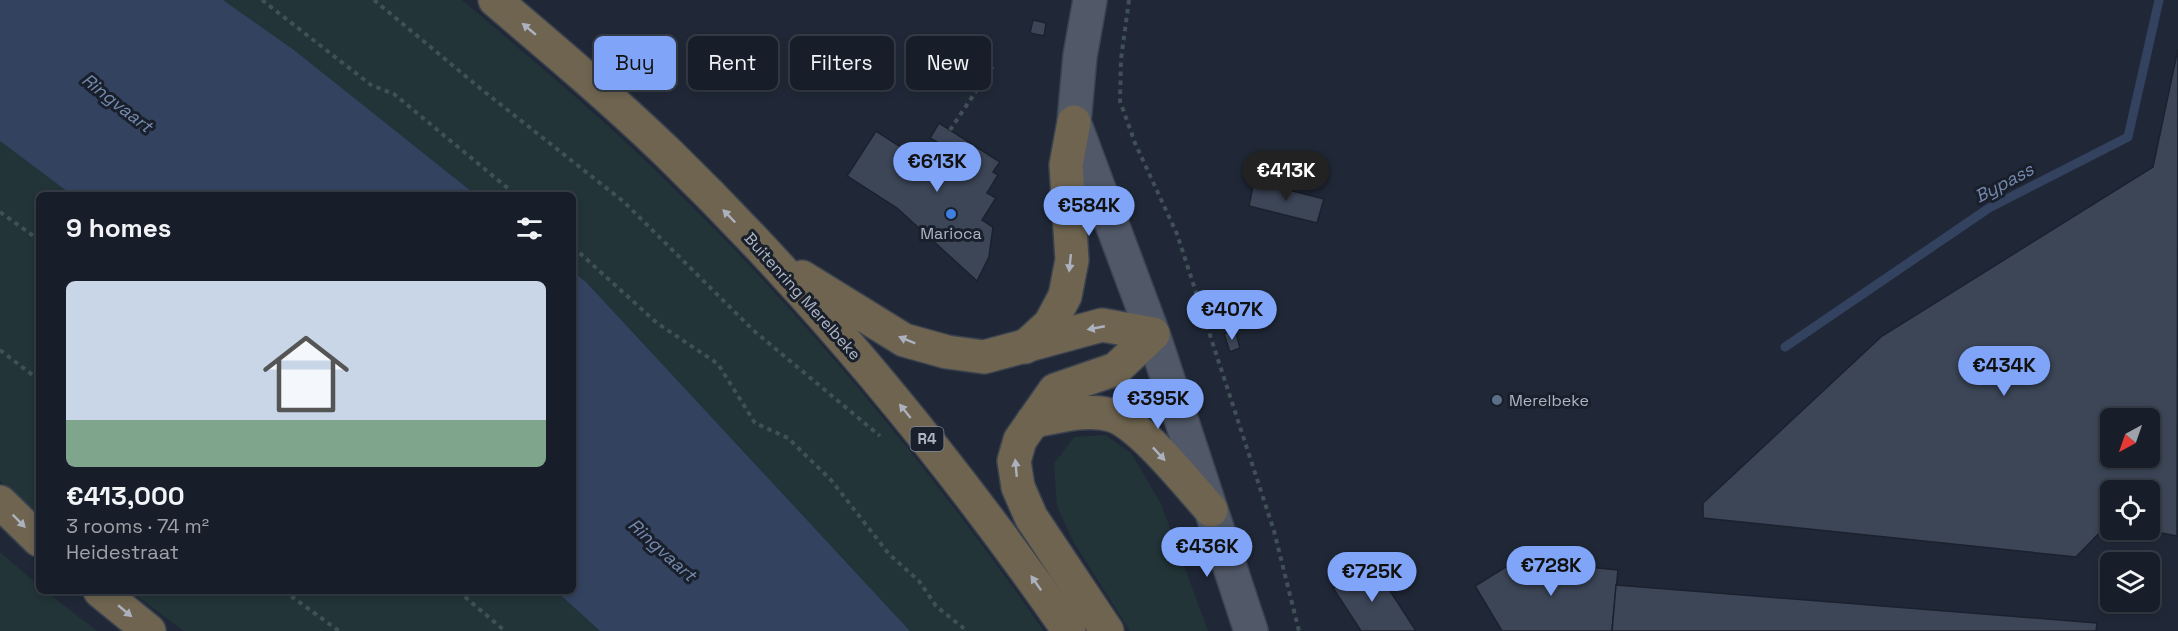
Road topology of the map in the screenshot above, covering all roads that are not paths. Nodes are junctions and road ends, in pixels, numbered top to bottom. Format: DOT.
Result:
graph roads {
  1 [pos="495,0"];
  2 [pos="1090,0"];
  3 [pos="1074,122"];
  4 [pos="770,258"];
  5 [pos="1153,334"];
  6 [pos="1024,348"];
  7 [pos="1033,421"];
  8 [pos="0,502"];
  9 [pos="1211,510"];
  10 [pos="36,537"];
  11 [pos="104,594"];
  12 [pos="149,631"];
  13 [pos="1069,631"];
  14 [pos="1107,631"];
  15 [pos="1251,631"];
  4 -- 1 [label="highway, Buitenring Merelbeke / R4, one-way"];
  2 -- 3 [label="main road"];
  3 -- 5 [label="main road"];
  3 -- 6 [label="highway, one-way"];
  6 -- 4 [label="highway, one-way"];
  13 -- 4 [label="highway, Buitenring Merelbeke / R4, one-way"];
  5 -- 6 [label="highway, one-way"];
  5 -- 7 [label="highway"];
  5 -- 9 [label="main road"];
  7 -- 9 [label="highway, one-way"];
  14 -- 7 [label="highway, one-way"];
  8 -- 10 [label="highway, one-way"];
  9 -- 15 [label="main road"];
  11 -- 12 [label="highway, one-way"];
}
